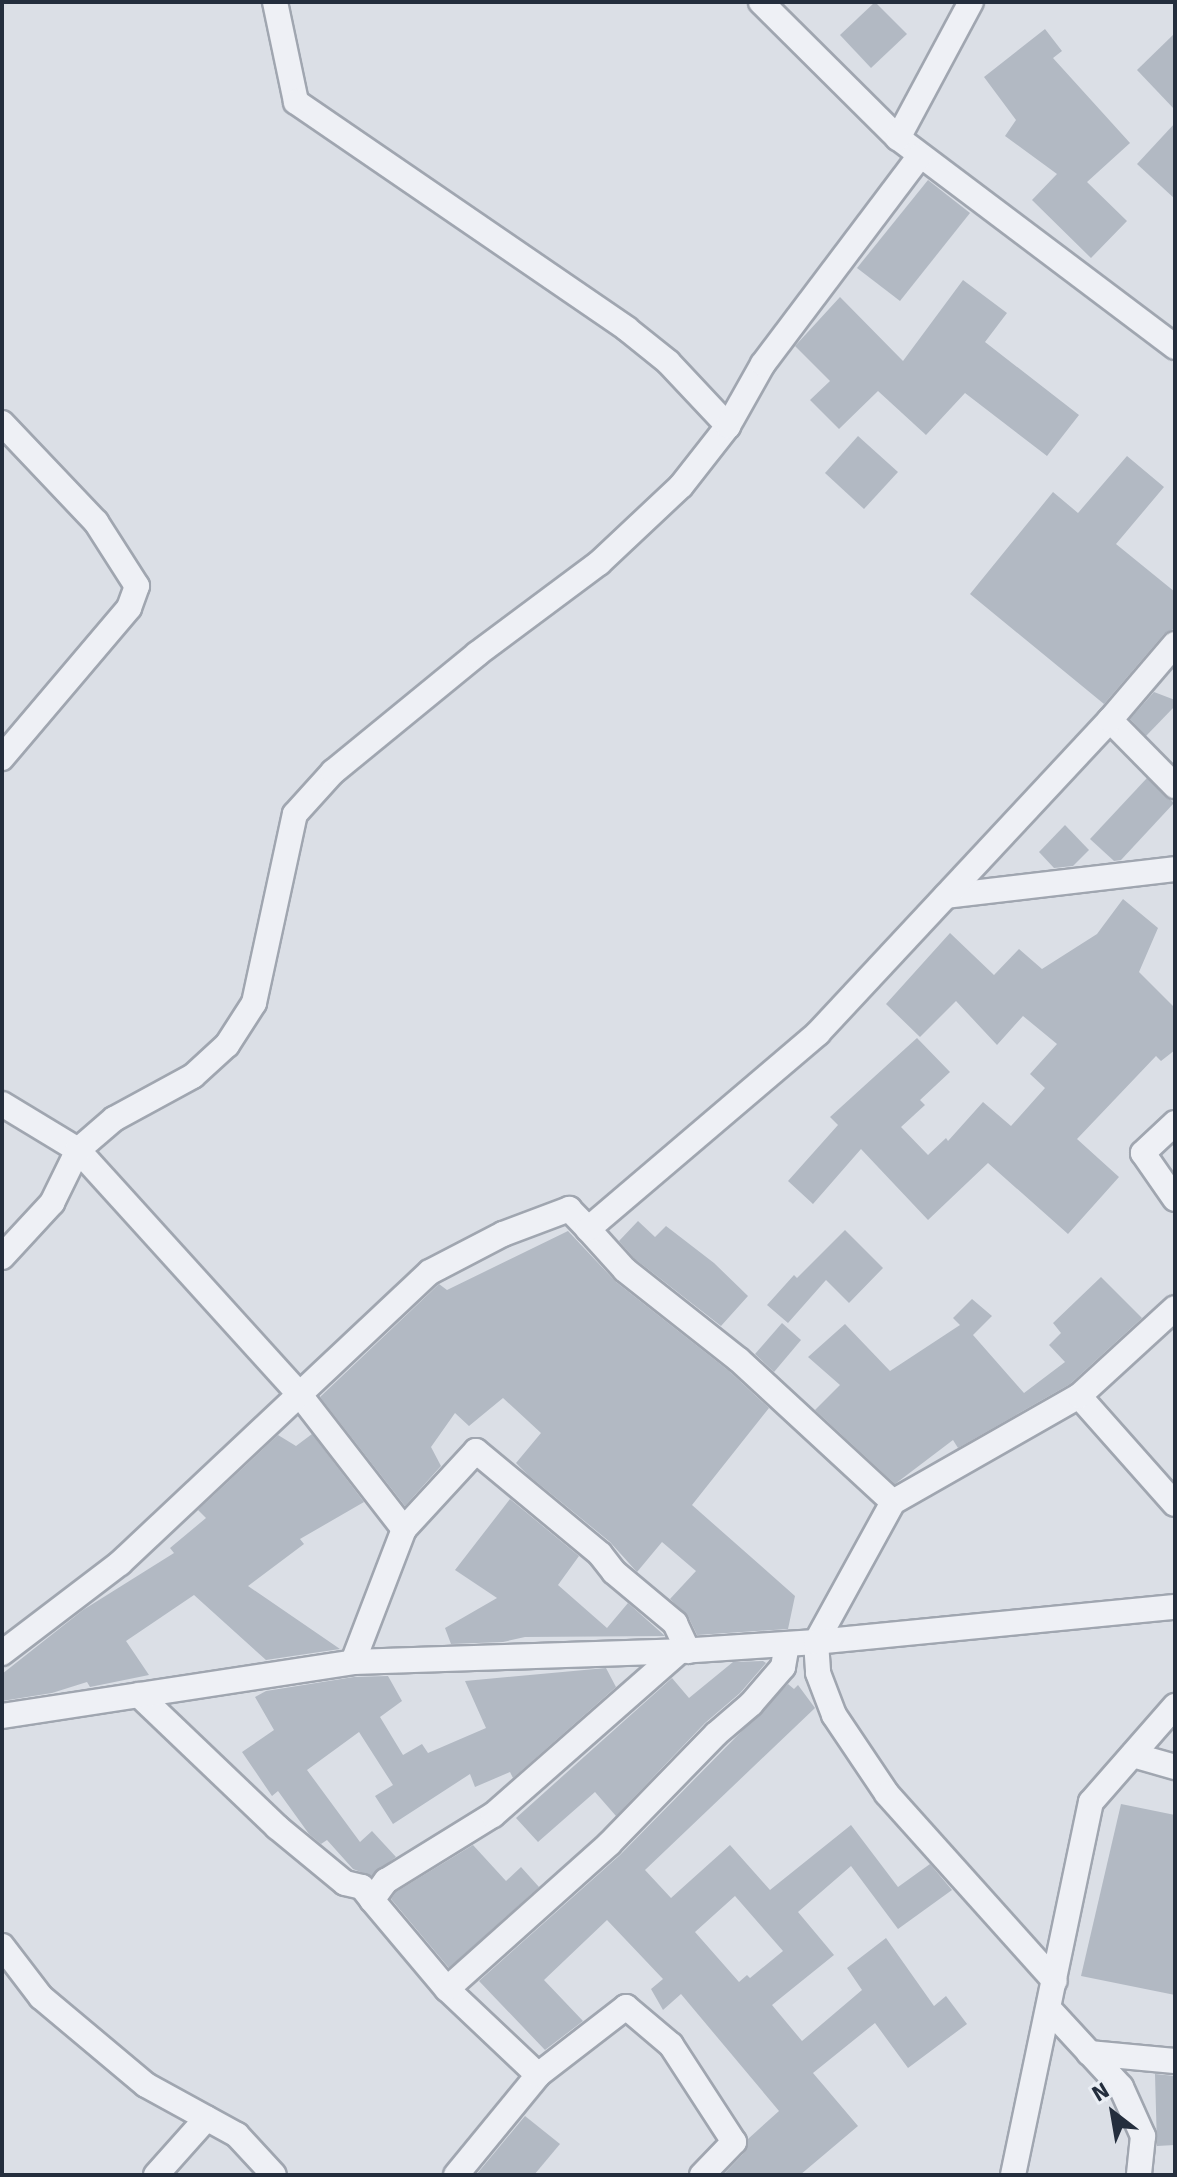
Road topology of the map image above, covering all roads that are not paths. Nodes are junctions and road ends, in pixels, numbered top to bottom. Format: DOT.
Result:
graph roads {
  1 [pos="275,2"];
  2 [pos="761,2"];
  3 [pos="971,2"];
  4 [pos="898,138"];
  5 [pos="920,156"];
  6 [pos="1175,347"];
  7 [pos="2,423"];
  8 [pos="728,426"];
  9 [pos="1175,644"];
  10 [pos="1110,720"];
  11 [pos="2,758"];
  12 [pos="1175,786"];
  13 [pos="1175,869"];
  14 [pos="946,896"];
  15 [pos="2,1104"];
  16 [pos="1175,1123"];
  17 [pos="78,1150"];
  18 [pos="1175,1199"];
  19 [pos="588,1229"];
  20 [pos="2,1257"];
  21 [pos="1175,1308"];
  22 [pos="300,1395"];
  23 [pos="1079,1396"];
  24 [pos="893,1502"];
  25 [pos="1175,1504"];
  26 [pos="404,1529"];
  27 [pos="1175,1607"];
  28 [pos="816,1642"];
  29 [pos="787,1644"];
  30 [pos="684,1651"];
  31 [pos="2,1653"];
  32 [pos="353,1662"];
  33 [pos="139,1695"];
  34 [pos="1175,1706"];
  35 [pos="2,1716"];
  36 [pos="1133,1755"];
  37 [pos="1175,1767"];
  38 [pos="372,1900"];
  39 [pos="2,1946"];
  40 [pos="1055,1981"];
  41 [pos="447,1989"];
  42 [pos="1049,2009"];
  43 [pos="1089,2053"];
  44 [pos="1175,2061"];
  45 [pos="538,2075"];
  46 [pos="207,2118"];
  47 [pos="156,2175"];
  48 [pos="274,2175"];
  49 [pos="456,2175"];
  50 [pos="702,2175"];
  51 [pos="1013,2175"];
  52 [pos="1139,2175"];
  1 -- 8 [label="street"];
  2 -- 4 [label="street"];
  3 -- 4 [label="street"];
  4 -- 5 [label="street"];
  5 -- 6 [label="street"];
  5 -- 8 [label="street"];
  7 -- 11 [label="street"];
  8 -- 17 [label="street"];
  9 -- 10 [label="street"];
  10 -- 12 [label="street"];
  10 -- 14 [label="street"];
  13 -- 14 [label="street"];
  14 -- 19 [label="street"];
  15 -- 17 [label="street"];
  16 -- 18 [label="street"];
  17 -- 20 [label="street"];
  17 -- 22 [label="street"];
  19 -- 22 [label="street"];
  19 -- 24 [label="street"];
  21 -- 23 [label="street"];
  22 -- 26 [label="street"];
  22 -- 31 [label="street"];
  23 -- 24 [label="street"];
  23 -- 25 [label="street"];
  24 -- 28 [label="street"];
  26 -- 30 [label="street"];
  26 -- 32 [label="street"];
  27 -- 28 [label="street"];
  28 -- 29 [label="street"];
  28 -- 40 [label="street"];
  29 -- 30 [label="street"];
  29 -- 41 [label="street"];
  30 -- 32 [label="street"];
  30 -- 38 [label="street"];
  32 -- 33 [label="street"];
  33 -- 35 [label="street"];
  33 -- 38 [label="street"];
  34 -- 36 [label="street"];
  36 -- 37 [label="street"];
  36 -- 40 [label="street"];
  38 -- 41 [label="street"];
  39 -- 46 [label="street"];
  40 -- 42 [label="street"];
  41 -- 45 [label="street"];
  42 -- 43 [label="street"];
  42 -- 51 [label="street"];
  43 -- 44 [label="street"];
  43 -- 52 [label="street"];
  45 -- 49 [label="street"];
  45 -- 50 [label="street"];
  46 -- 47 [label="street"];
  46 -- 48 [label="street"];
}
